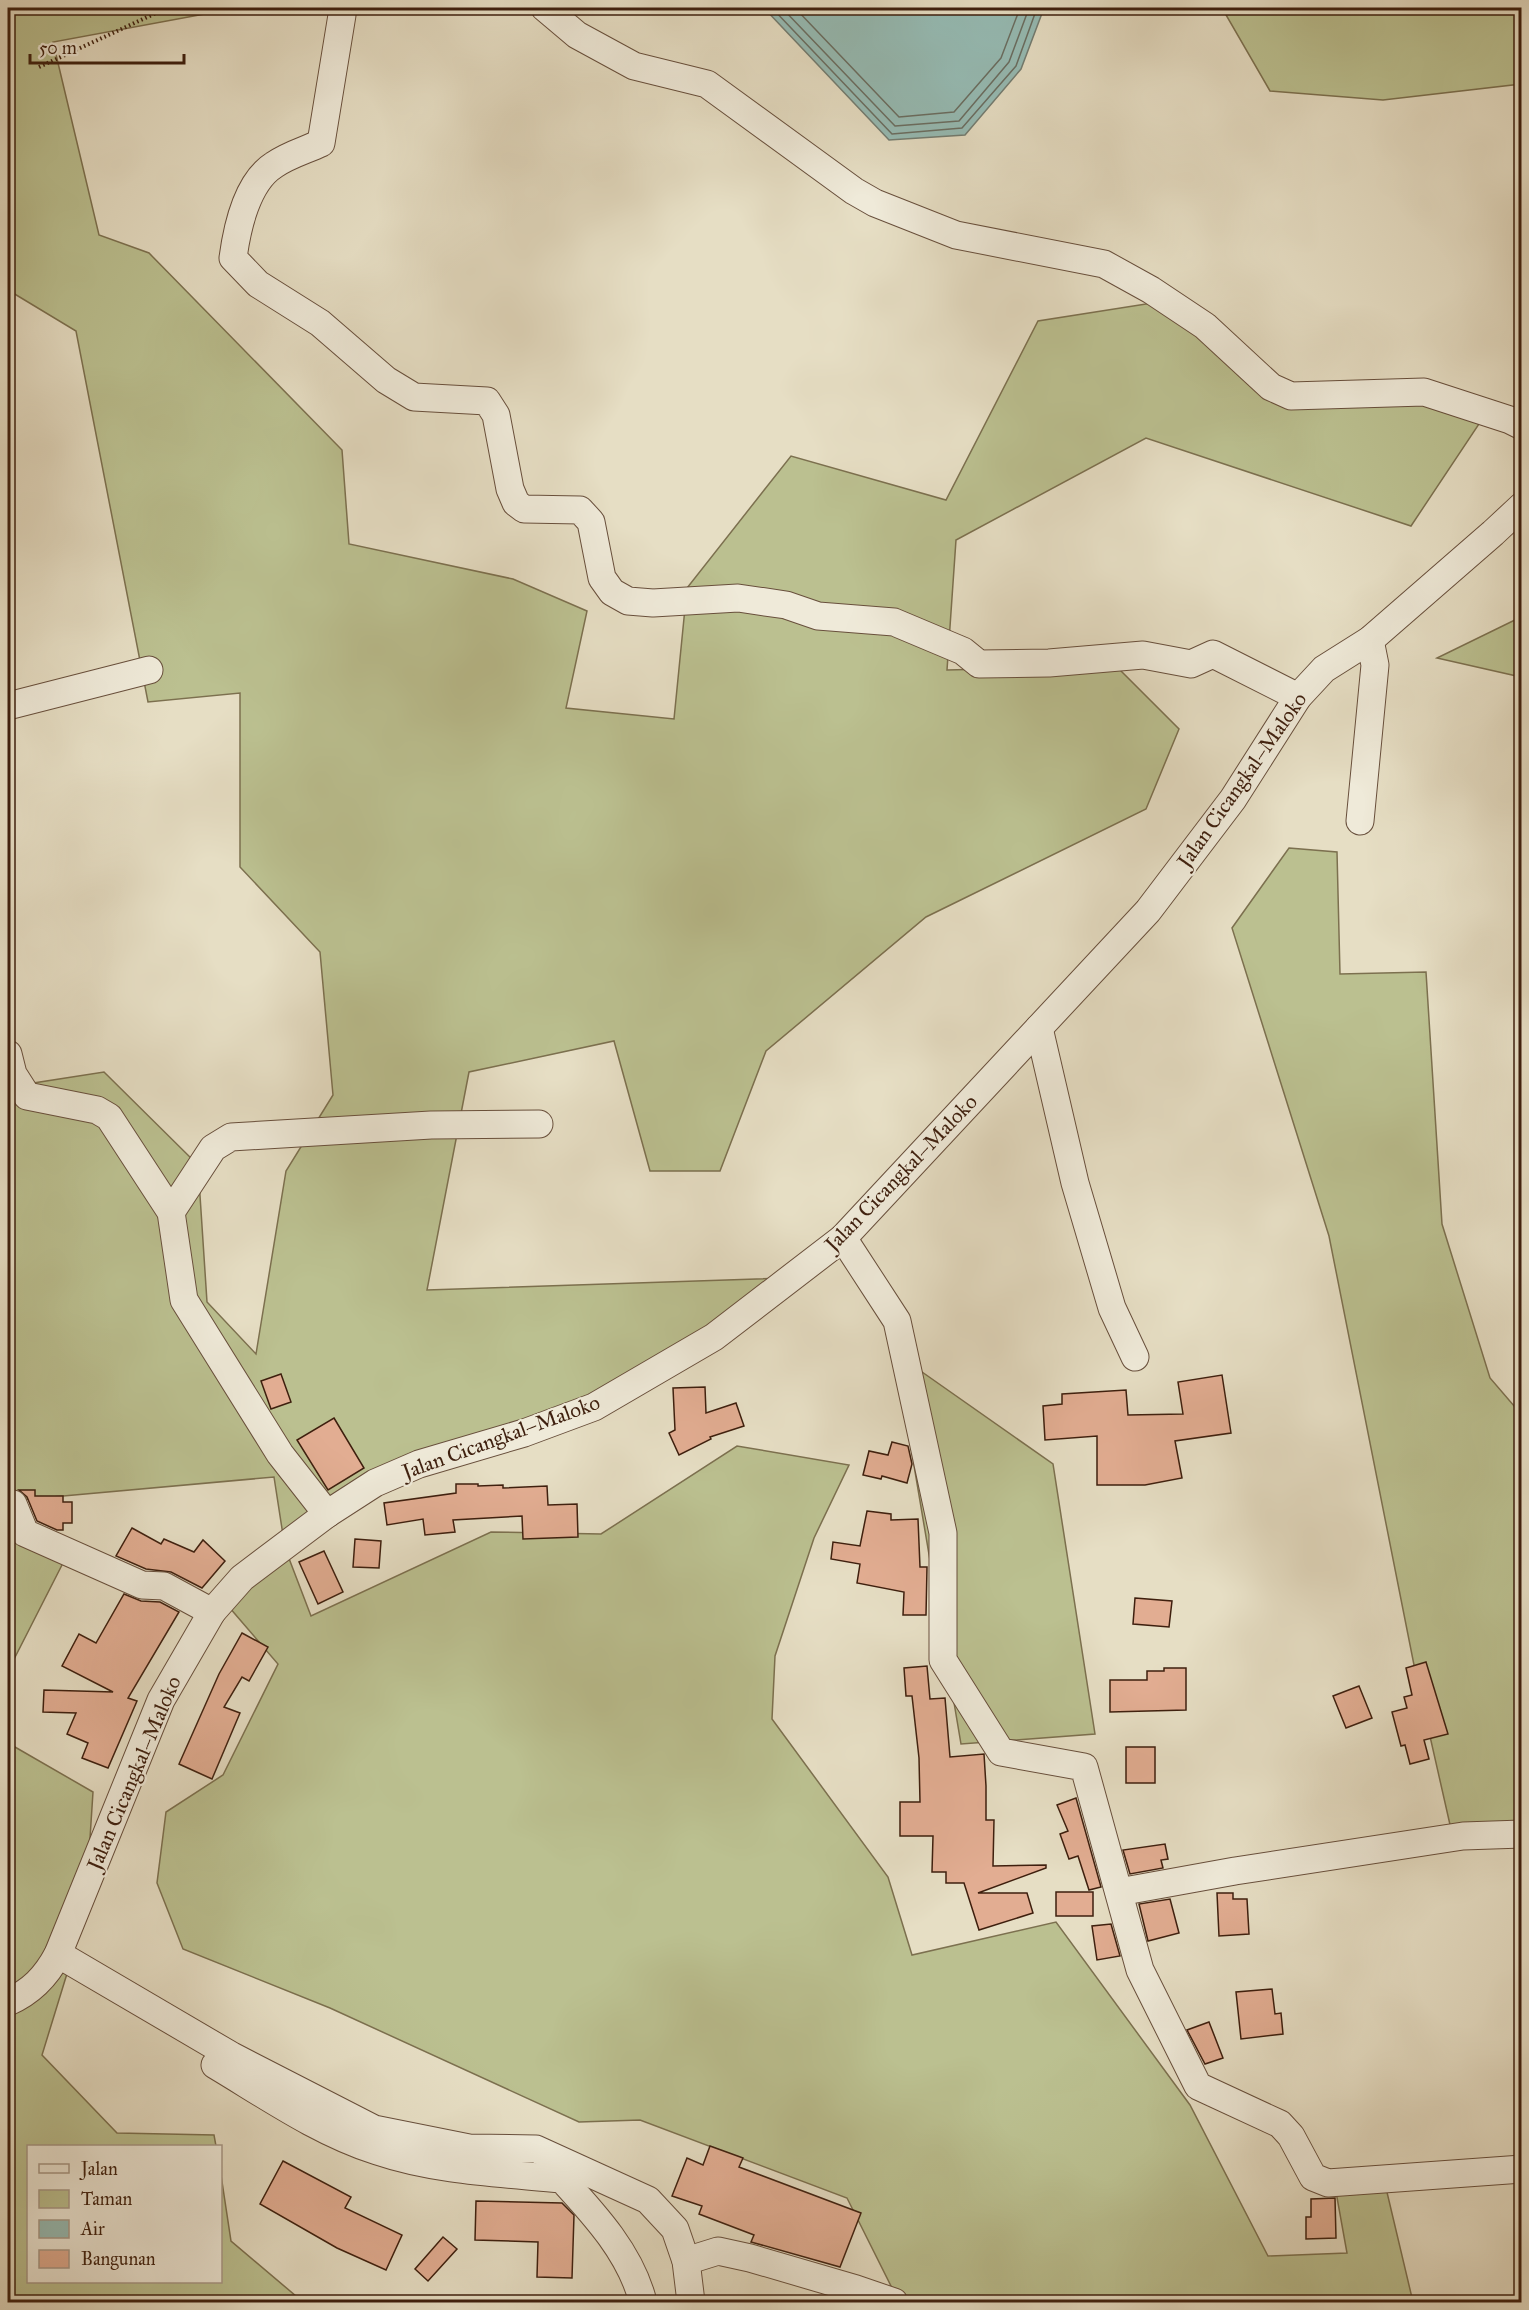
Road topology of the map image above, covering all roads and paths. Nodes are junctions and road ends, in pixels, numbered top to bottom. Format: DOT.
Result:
graph roads {
  1 [pos="167,8"];
  2 [pos="341,8"];
  3 [pos="545,8"];
  4 [pos="39,67"];
  5 [pos="1521,426"];
  6 [pos="1521,506"];
  7 [pos="1370,640"];
  8 [pos="149,670"];
  9 [pos="1298,697"];
  10 [pos="8,706"];
  11 [pos="1360,821"];
  12 [pos="1039,1028"];
  13 [pos="8,1054"];
  14 [pos="539,1124"];
  15 [pos="171,1212"];
  16 [pos="843,1238"];
  17 [pos="1135,1357"];
  18 [pos="13,1504"];
  19 [pos="327,1514"];
  20 [pos="212,1612"];
  21 [pos="1521,1834"];
  22 [pos="1119,1892"];
  23 [pos="54,1962"];
  24 [pos="8,2002"];
  25 [pos="1521,2169"];
  26 [pos="686,2260"];
  27 [pos="643,2302"];
  28 [pos="691,2302"];
  29 [pos="894,2302"];
  1 -- 4 [label="path"];
  2 -- 9 [label="street"];
  3 -- 5 [label="street"];
  6 -- 7 [label="street, Jalan Cicangkal–Maloko"];
  7 -- 9 [label="street, Jalan Cicangkal–Maloko"];
  7 -- 11 [label="street"];
  8 -- 10 [label="street"];
  9 -- 12 [label="street, Jalan Cicangkal–Maloko"];
  12 -- 16 [label="street, Jalan Cicangkal–Maloko"];
  12 -- 17 [label="street"];
  13 -- 15 [label="street"];
  14 -- 15 [label="street"];
  15 -- 19 [label="street"];
  16 -- 19 [label="street, Jalan Cicangkal–Maloko"];
  16 -- 22 [label="street"];
  18 -- 20 [label="street"];
  19 -- 20 [label="street, Jalan Cicangkal–Maloko"];
  20 -- 23 [label="street, Jalan Cicangkal–Maloko"];
  21 -- 22 [label="street"];
  22 -- 25 [label="street"];
  23 -- 24 [label="street, Jalan Cicangkal–Maloko"];
  23 -- 26 [label="street"];
  23 -- 27 [label="street"];
  26 -- 28 [label="street"];
  26 -- 29 [label="street"];
}
